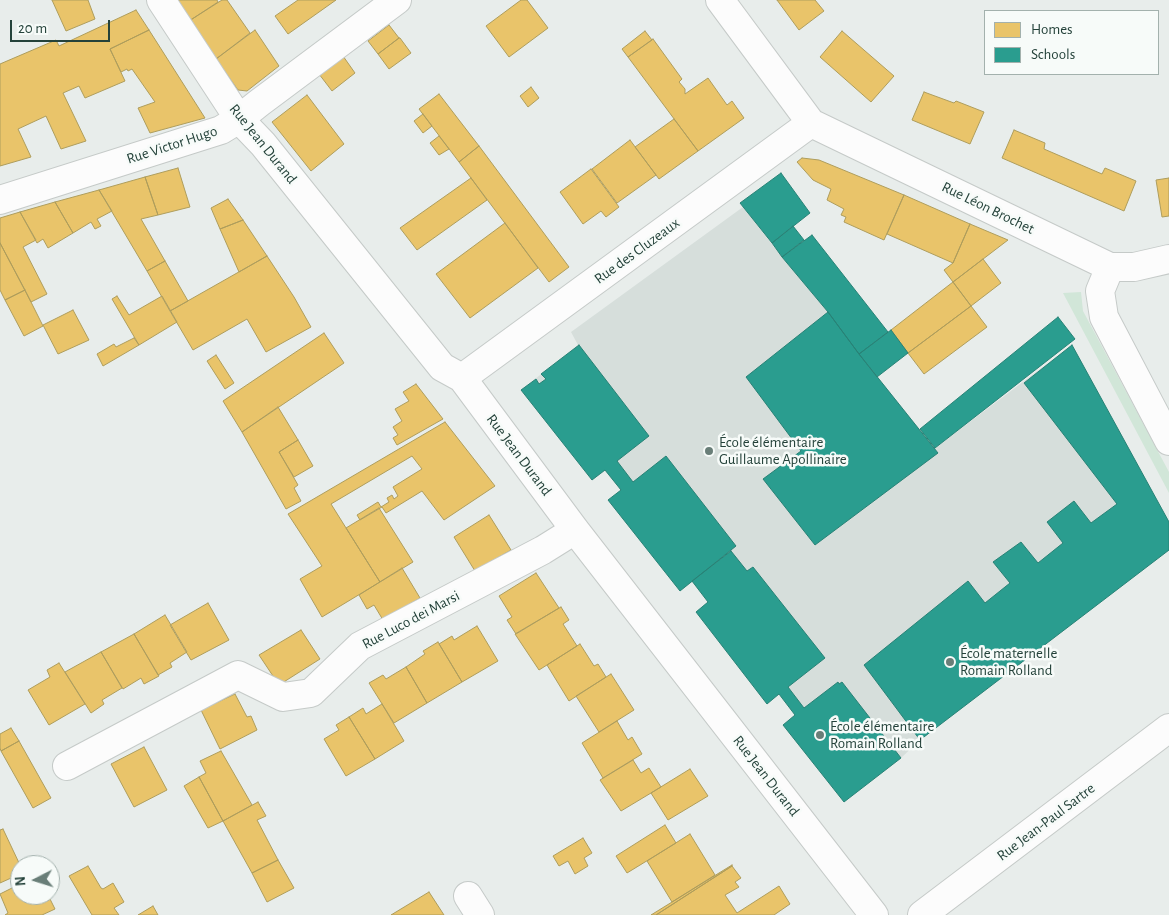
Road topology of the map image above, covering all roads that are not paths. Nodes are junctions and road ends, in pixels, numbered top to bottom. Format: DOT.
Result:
graph roads {
  1 [pos="161,0"];
  2 [pos="397,0"];
  3 [pos="720,0"];
  4 [pos="239,118"];
  5 [pos="812,124"];
  6 [pos="0,200"];
  7 [pos="1169,259"];
  8 [pos="1110,267"];
  9 [pos="462,378"];
  10 [pos="1169,441"];
  11 [pos="575,530"];
  12 [pos="1169,728"];
  13 [pos="67,766"];
  14 [pos="874,915"];
  15 [pos="922,915"];
  1 -- 4 [label="street, Rue Jean Durand"];
  2 -- 4 [label="street, Rue Victor Hugo"];
  3 -- 5 [label="street"];
  4 -- 6 [label="street, Rue Victor Hugo"];
  4 -- 9 [label="street, Rue Jean Durand"];
  5 -- 8 [label="street, Rue Léon Brochet"];
  5 -- 9 [label="street, Rue des Cluzeaux"];
  7 -- 8 [label="street, Rue Léon Brochet"];
  8 -- 10 [label="street"];
  9 -- 11 [label="street, Rue Jean Durand"];
  11 -- 13 [label="street, Rue Luco dei Marsi"];
  11 -- 14 [label="street, Rue Jean Durand"];
  12 -- 15 [label="street, Rue Jean-Paul Sartre"];
}
